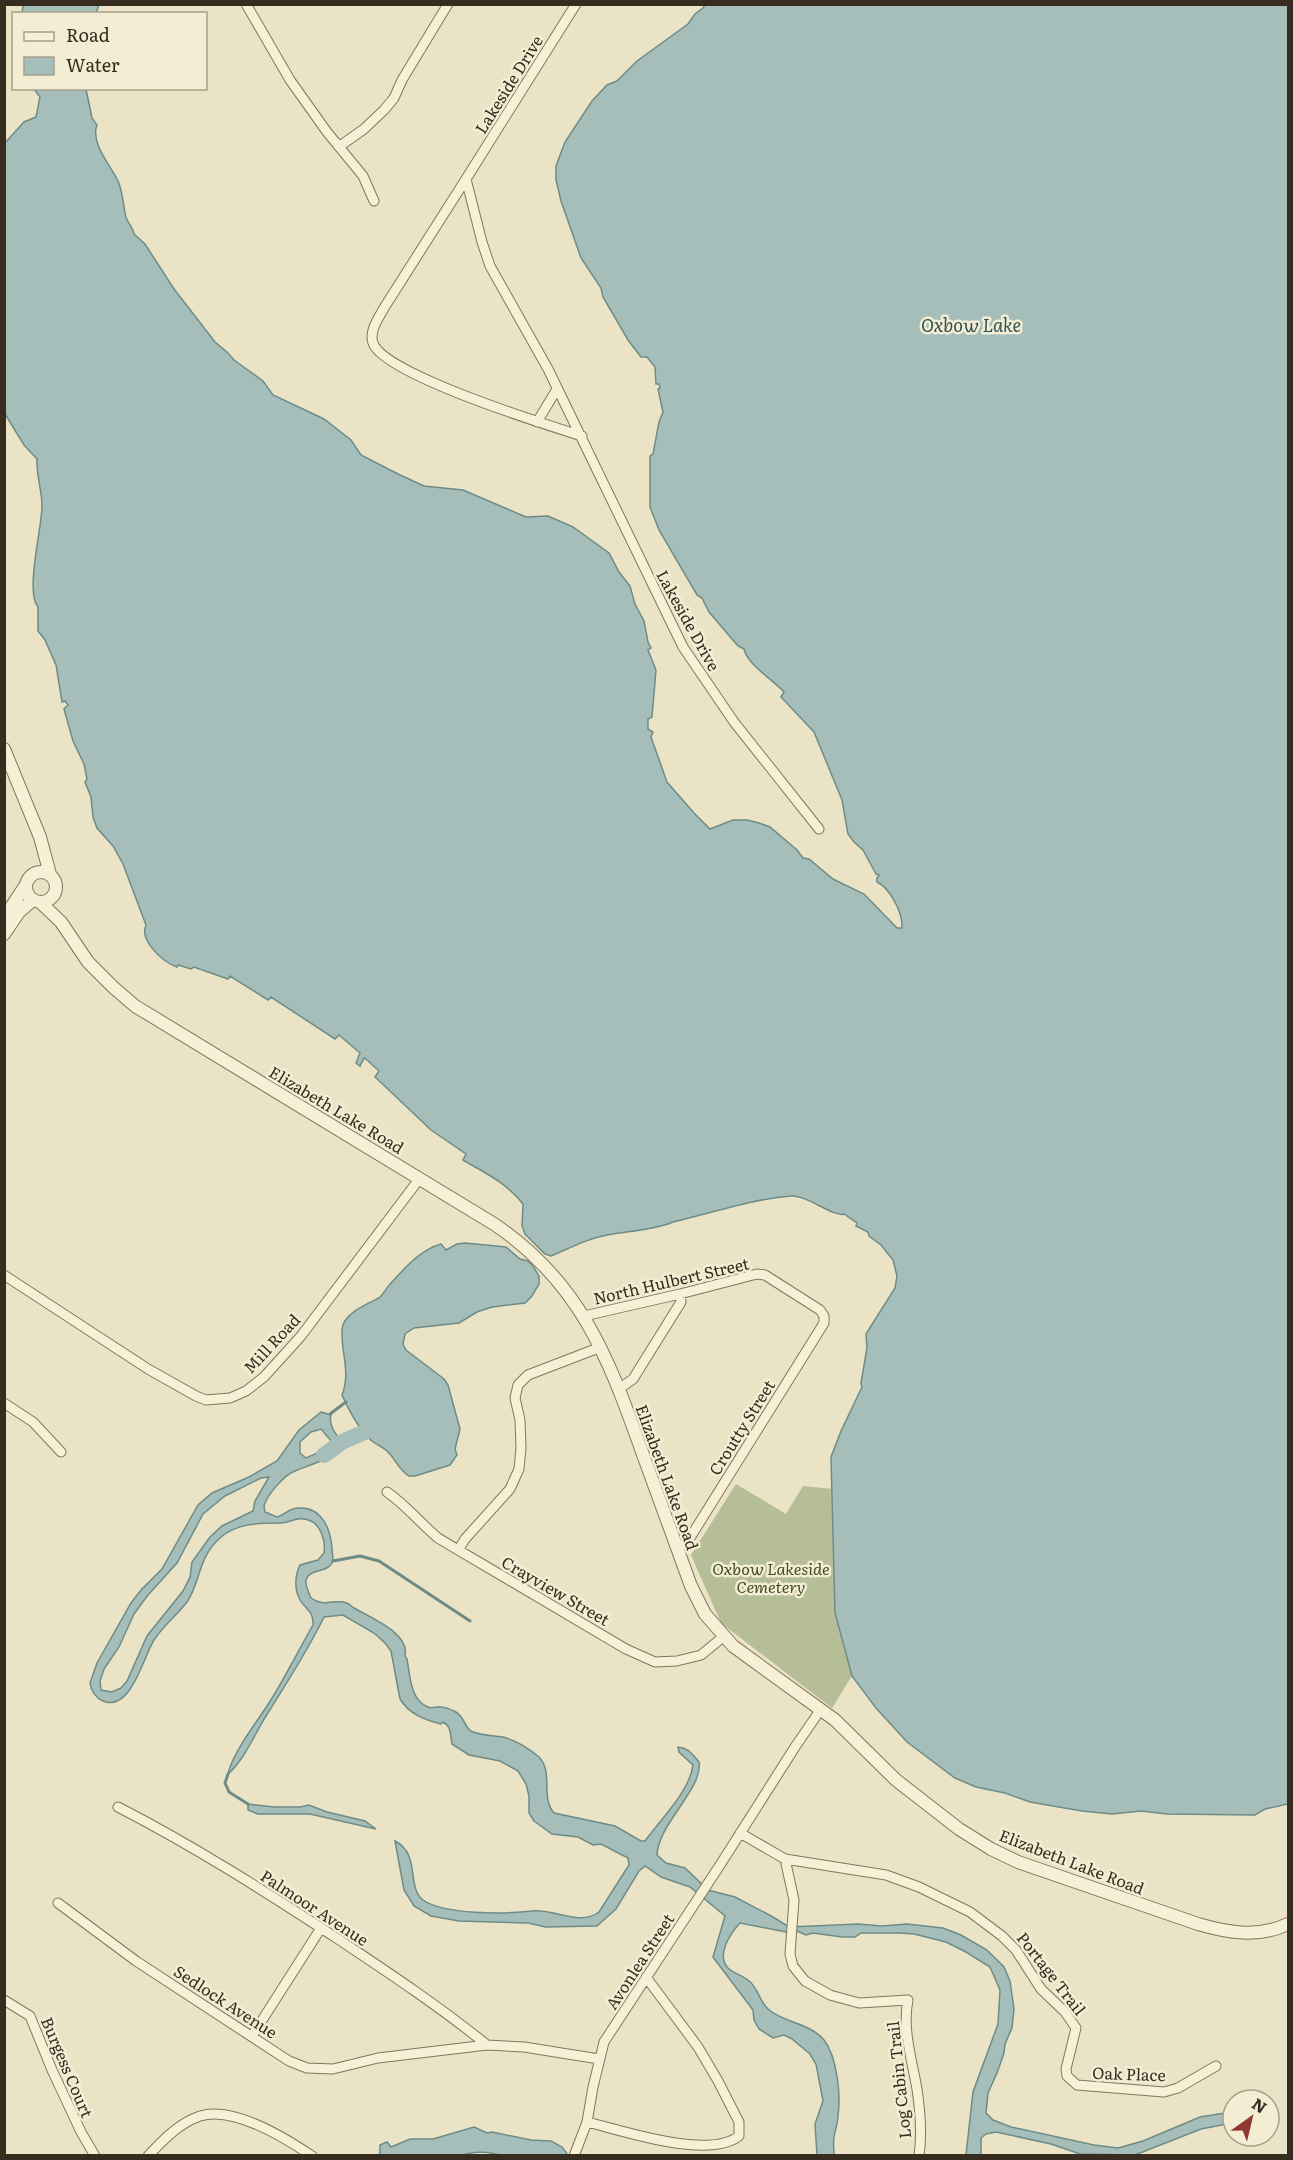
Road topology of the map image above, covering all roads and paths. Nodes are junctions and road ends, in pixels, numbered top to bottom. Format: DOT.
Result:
graph roads {
  1 [pos="246,4"];
  2 [pos="448,4"];
  3 [pos="576,4"];
  4 [pos="340,146"];
  5 [pos="466,179"];
  6 [pos="374,201"];
  7 [pos="557,389"];
  8 [pos="537,422"];
  9 [pos="582,436"];
  10 [pos="4,749"];
  11 [pos="20,791"];
  12 [pos="819,829"];
  13 [pos="36,872"];
  14 [pos="50,874"];
  15 [pos="25,886"];
  16 [pos="54,893"];
  17 [pos="37,901"];
  18 [pos="53,914"];
  19 [pos="10,917"];
  20 [pos="4,934"];
  21 [pos="91,964"];
  22 [pos="420,1178"];
  23 [pos="4,1275"];
  24 [pos="680,1294"];
  25 [pos="584,1316"];
  26 [pos="824,1316"];
  27 [pos="601,1347"];
  28 [pos="619,1389"];
  29 [pos="4,1403"];
  30 [pos="61,1452"];
  31 [pos="387,1492"];
  32 [pos="459,1549"];
  33 [pos="677,1549"];
  34 [pos="723,1637"];
  35 [pos="821,1709"];
  36 [pos="118,1807"];
  37 [pos="740,1833"];
  38 [pos="785,1859"];
  39 [pos="58,1903"];
  40 [pos="1288,1924"];
  41 [pos="321,1928"];
  42 [pos="646,1977"];
  43 [pos="4,2000"];
  44 [pos="252,2036"];
  45 [pos="487,2045"];
  46 [pos="599,2059"];
  47 [pos="1216,2066"];
  48 [pos="1071,2082"];
  49 [pos="588,2121"];
  50 [pos="574,2154"];
  51 [pos="95,2156"];
  52 [pos="148,2156"];
  53 [pos="312,2156"];
  54 [pos="919,2156"];
  1 -- 4 [label="street"];
  2 -- 4 [label="street"];
  3 -- 5 [label="street, Lakeside Drive"];
  4 -- 6 [label="street"];
  5 -- 7 [label="street, Lakeside Drive"];
  5 -- 8 [label="street, Lakeside Drive"];
  7 -- 8 [label="street"];
  7 -- 9 [label="street, Lakeside Drive"];
  8 -- 9 [label="street, Lakeside Drive"];
  9 -- 12 [label="street, Lakeside Drive"];
  10 -- 11 [label="street"];
  11 -- 13 [label="street"];
  11 -- 14 [label="street"];
  13 -- 14 [label="street"];
  13 -- 15 [label="street"];
  14 -- 16 [label="street"];
  15 -- 17 [label="street"];
  15 -- 19 [label="street"];
  16 -- 17 [label="street"];
  16 -- 21 [label="street, Elizabeth Lake Road"];
  17 -- 18 [label="street, Elizabeth Lake Road"];
  17 -- 19 [label="street"];
  18 -- 19 [label="street"];
  18 -- 21 [label="street, Elizabeth Lake Road"];
  19 -- 20 [label="street"];
  21 -- 22 [label="street, Elizabeth Lake Road"];
  22 -- 23 [label="street, Mill Road"];
  22 -- 25 [label="street, Elizabeth Lake Road"];
  24 -- 25 [label="street, North Hulbert Street"];
  24 -- 26 [label="street, North Hulbert Street"];
  24 -- 28 [label="street"];
  25 -- 27 [label="street, Elizabeth Lake Road"];
  26 -- 33 [label="street, Croutty Street"];
  27 -- 28 [label="street, Elizabeth Lake Road"];
  27 -- 32 [label="street"];
  28 -- 33 [label="street, Elizabeth Lake Road"];
  29 -- 30 [label="street"];
  31 -- 32 [label="street, Crayview Street"];
  32 -- 34 [label="street, Crayview Street"];
  33 -- 34 [label="street, Elizabeth Lake Road"];
  34 -- 35 [label="street, Elizabeth Lake Road"];
  35 -- 37 [label="street, Avonlea Street"];
  35 -- 40 [label="street, Elizabeth Lake Road"];
  36 -- 41 [label="street, Palmoor Avenue"];
  37 -- 38 [label="street"];
  37 -- 42 [label="street, Avonlea Street"];
  38 -- 48 [label="street, Portage Trail"];
  38 -- 54 [label="street, Log Cabin Trail"];
  39 -- 44 [label="street, Sedlock Avenue"];
  41 -- 44 [label="street"];
  41 -- 45 [label="street, Palmoor Avenue"];
  42 -- 46 [label="street, Avonlea Street"];
  42 -- 49 [label="street"];
  43 -- 51 [label="street, Burgess Court"];
  44 -- 45 [label="street, Sedlock Avenue"];
  45 -- 46 [label="street"];
  46 -- 49 [label="street, Avonlea Street"];
  47 -- 48 [label="street, Oak Place"];
  49 -- 50 [label="street, Avonlea Street"];
  52 -- 53 [label="street"];
}
